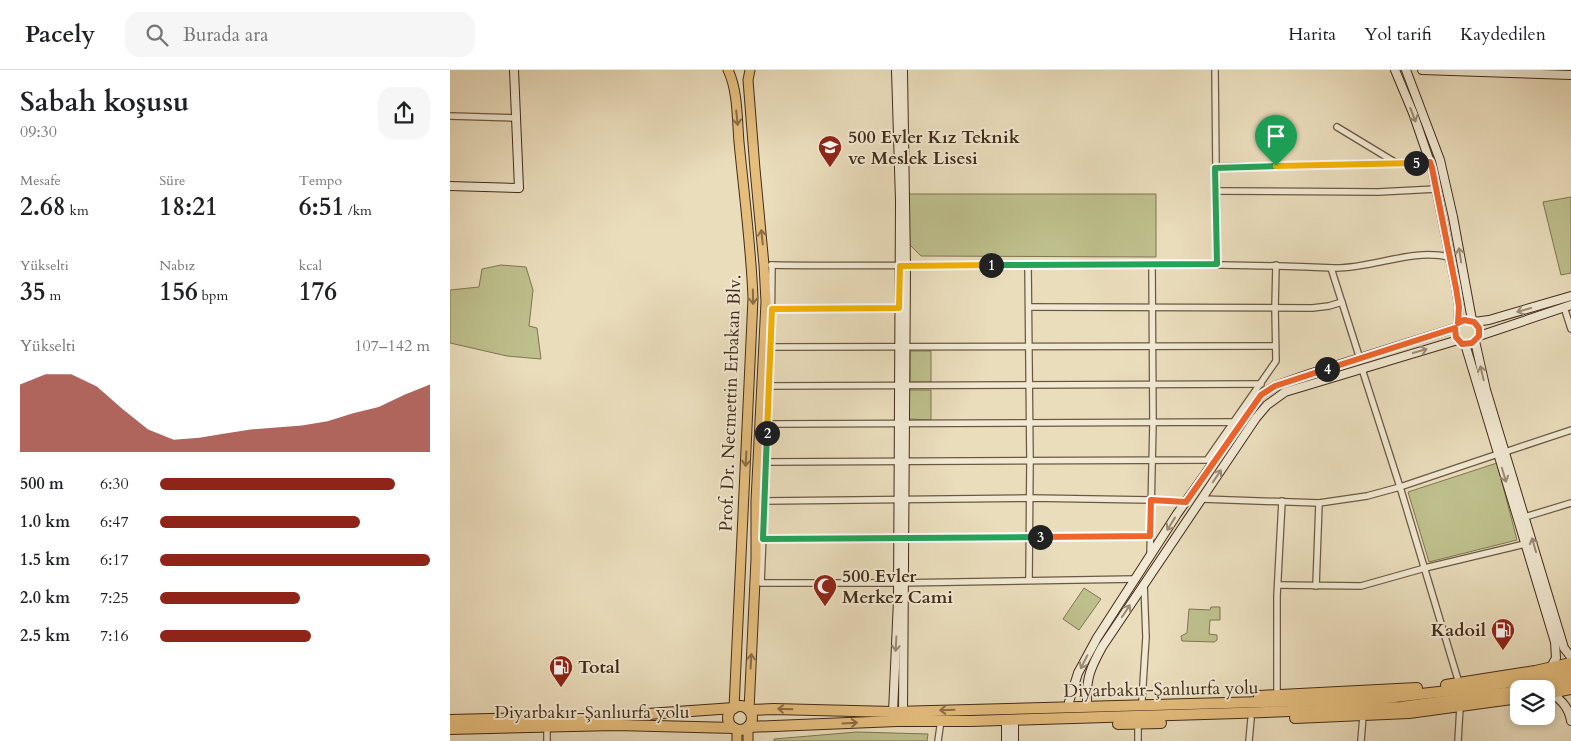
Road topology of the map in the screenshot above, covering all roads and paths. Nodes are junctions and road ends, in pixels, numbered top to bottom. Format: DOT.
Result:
graph roads {
  1 [pos="514,70"];
  2 [pos="728,70"];
  3 [pos="750,70"];
  4 [pos="896,70"];
  5 [pos="903,70"];
  6 [pos="1215,70"];
  7 [pos="1395,70"];
  8 [pos="1406,70"];
  9 [pos="1422,70"];
  10 [pos="1571,75"];
  11 [pos="450,116"];
  12 [pos="516,118"];
  13 [pos="1337,127"];
  14 [pos="1430,162"];
  15 [pos="1398,164"];
  16 [pos="1215,168"];
  17 [pos="450,186"];
  18 [pos="1436,189"];
  19 [pos="1216,191"];
  20 [pos="1449,257"];
  21 [pos="1028,264"];
  22 [pos="1152,264"];
  23 [pos="1217,264"];
  24 [pos="768,265"];
  25 [pos="1276,265"];
  26 [pos="903,266"];
  27 [pos="1331,268"];
  28 [pos="1571,296"];
  29 [pos="1342,302"];
  30 [pos="1568,306"];
  31 [pos="1030,307"];
  32 [pos="1153,307"];
  33 [pos="899,308"];
  34 [pos="1275,308"];
  35 [pos="772,309"];
  36 [pos="1473,321"];
  37 [pos="1457,326"];
  38 [pos="1571,329"];
  39 [pos="1477,338"];
  40 [pos="1458,340"];
  41 [pos="1465,344"];
  42 [pos="1153,345"];
  43 [pos="1029,346"];
  44 [pos="1275,346"];
  45 [pos="771,347"];
  46 [pos="902,347"];
  47 [pos="1360,359"];
  48 [pos="1362,369"];
  49 [pos="1029,384"];
  50 [pos="1153,384"];
  51 [pos="1261,384"];
  52 [pos="902,385"];
  53 [pos="769,386"];
  54 [pos="1153,423"];
  55 [pos="767,424"];
  56 [pos="902,424"];
  57 [pos="1029,424"];
  58 [pos="1235,424"];
  59 [pos="1571,430"];
  60 [pos="1502,453"];
  61 [pos="1152,460"];
  62 [pos="1030,461"];
  63 [pos="766,462"];
  64 [pos="902,462"];
  65 [pos="1400,487"];
  66 [pos="1030,498"];
  67 [pos="1202,499"];
  68 [pos="902,500"];
  69 [pos="1151,500"];
  70 [pos="764,501"];
  71 [pos="1186,502"];
  72 [pos="1282,502"];
  73 [pos="1319,503"];
  74 [pos="1571,503"];
  75 [pos="1525,517"];
  76 [pos="1150,536"];
  77 [pos="1030,537"];
  78 [pos="763,539"];
  79 [pos="901,539"];
  80 [pos="1525,544"];
  81 [pos="1150,558"];
  82 [pos="1425,568"];
  83 [pos="1136,579"];
  84 [pos="1029,580"];
  85 [pos="901,583"];
  86 [pos="1144,584"];
  87 [pos="1278,585"];
  88 [pos="1316,586"];
  89 [pos="1571,657"];
  90 [pos="1571,663"];
  91 [pos="1551,667"];
  92 [pos="1571,672"];
  93 [pos="1076,680"];
  94 [pos="1571,681"];
  95 [pos="1459,683"];
  96 [pos="1555,684"];
  97 [pos="1086,688"];
  98 [pos="1571,689"];
  99 [pos="1510,692"];
  100 [pos="1555,692"];
  101 [pos="1277,696"];
  102 [pos="1555,696"];
  103 [pos="1510,699"];
  104 [pos="1571,699"];
  105 [pos="1142,700"];
  106 [pos="1087,701"];
  107 [pos="1068,702"];
  108 [pos="1460,707"];
  109 [pos="734,708"];
  110 [pos="968,709"];
  111 [pos="749,710"];
  112 [pos="898,712"];
  113 [pos="450,713"];
  114 [pos="1363,716"];
  115 [pos="530,718"];
  116 [pos="1570,718"];
  117 [pos="1251,719"];
  118 [pos="450,720"];
  119 [pos="940,720"];
  120 [pos="970,721"];
  121 [pos="1138,723"];
  122 [pos="1010,726"];
  123 [pos="748,727"];
  124 [pos="546,728"];
  125 [pos="450,729"];
  126 [pos="735,729"];
  127 [pos="450,736"];
  128 [pos="547,741"];
  129 [pos="737,741"];
  130 [pos="748,741"];
  131 [pos="938,741"];
  132 [pos="1006,741"];
  133 [pos="1014,741"];
  134 [pos="1138,741"];
  135 [pos="1248,741"];
  136 [pos="1361,741"];
  137 [pos="1458,741"];
  1 -- 12 [label="main road"];
  2 -- 109 [label="main road, Prof. Dr. Necmettin Erbakan Blv., one-way"];
  24 -- 3 [label="main road, Prof. Dr. Necmettin Erbakan Blv., one-way"];
  4 -- 26 [label="main road"];
  5 -- 26 [label="main road"];
  6 -- 16 [label="street"];
  7 -- 14 [label="main road, one-way"];
  36 -- 8 [label="main road, one-way"];
  9 -- 10 [label="main road"];
  11 -- 12 [label="street"];
  12 -- 17 [label="main road"];
  13 -- 15 [label="street"];
  14 -- 15 [label="street"];
  14 -- 18 [label="main road"];
  15 -- 16 [label="street"];
  16 -- 19 [label="street"];
  18 -- 19 [label="street"];
  18 -- 20 [label="main road"];
  19 -- 23 [label="street"];
  20 -- 27 [label="street"];
  20 -- 37 [label="main road"];
  21 -- 22 [label="street"];
  21 -- 26 [label="street"];
  21 -- 31 [label="street"];
  22 -- 23 [label="street"];
  22 -- 32 [label="street"];
  23 -- 25 [label="street"];
  24 -- 26 [label="street"];
  24 -- 35 [label="street"];
  111 -- 24 [label="main road, Prof. Dr. Necmettin Erbakan Blv., one-way"];
  25 -- 27 [label="street"];
  25 -- 34 [label="street"];
  26 -- 33 [label="main road"];
  26 -- 46 [label="main road"];
  27 -- 29 [label="street"];
  28 -- 36 [label="main road, one-way"];
  29 -- 34 [label="street"];
  29 -- 47 [label="street"];
  30 -- 38 [label="street"];
  30 -- 39 [label="main road"];
  31 -- 32 [label="street"];
  31 -- 43 [label="street"];
  32 -- 34 [label="street"];
  32 -- 42 [label="street"];
  33 -- 35 [label="street"];
  33 -- 46 [label="main road"];
  34 -- 44 [label="street"];
  35 -- 45 [label="street"];
  36 -- 37 [label="main road"];
  36 -- 39 [label="main road"];
  37 -- 40 [label="main road"];
  37 -- 47 [label="main road"];
  39 -- 41 [label="main road"];
  60 -- 39 [label="main road, one-way"];
  40 -- 41 [label="main road"];
  48 -- 40 [label="main road, one-way"];
  41 -- 60 [label="main road"];
  42 -- 43 [label="street"];
  42 -- 44 [label="street"];
  42 -- 50 [label="street"];
  43 -- 46 [label="street"];
  43 -- 49 [label="street"];
  44 -- 51 [label="street"];
  45 -- 46 [label="street"];
  45 -- 53 [label="street"];
  46 -- 52 [label="main road"];
  47 -- 58 [label="main road"];
  48 -- 65 [label="street"];
  67 -- 48 [label="main road, one-way"];
  49 -- 50 [label="street"];
  49 -- 52 [label="street"];
  49 -- 57 [label="street"];
  50 -- 51 [label="street"];
  50 -- 54 [label="street"];
  51 -- 58 [label="street"];
  52 -- 53 [label="street"];
  52 -- 56 [label="main road"];
  53 -- 55 [label="street"];
  54 -- 57 [label="street"];
  54 -- 58 [label="street"];
  54 -- 61 [label="street"];
  55 -- 56 [label="street"];
  55 -- 63 [label="street"];
  56 -- 57 [label="street"];
  56 -- 64 [label="main road"];
  57 -- 62 [label="street"];
  58 -- 61 [label="street"];
  58 -- 71 [label="main road"];
  59 -- 60 [label="street"];
  60 -- 65 [label="street"];
  60 -- 75 [label="main road"];
  60 -- 80 [label="main road, one-way"];
  61 -- 62 [label="street"];
  61 -- 69 [label="street"];
  62 -- 64 [label="street"];
  62 -- 66 [label="street"];
  63 -- 64 [label="street"];
  63 -- 70 [label="street"];
  64 -- 68 [label="main road"];
  65 -- 73 [label="street"];
  65 -- 82 [label="street"];
  66 -- 68 [label="street"];
  66 -- 69 [label="street"];
  66 -- 77 [label="street"];
  67 -- 72 [label="street"];
  67 -- 86 [label="main road"];
  68 -- 70 [label="street"];
  68 -- 79 [label="main road"];
  69 -- 71 [label="street"];
  69 -- 76 [label="street"];
  70 -- 78 [label="street"];
  71 -- 81 [label="main road, one-way"];
  72 -- 73 [label="street"];
  72 -- 87 [label="street"];
  73 -- 88 [label="street"];
  74 -- 75 [label="street"];
  89 -- 75 [label="main road, one-way"];
  76 -- 77 [label="street"];
  76 -- 81 [label="street"];
  77 -- 79 [label="street"];
  77 -- 84 [label="street"];
  78 -- 79 [label="street"];
  78 -- 85 [label="street"];
  79 -- 85 [label="main road"];
  80 -- 82 [label="street"];
  80 -- 91 [label="main road"];
  81 -- 83 [label="main road"];
  82 -- 88 [label="street"];
  82 -- 95 [label="street"];
  83 -- 84 [label="street"];
  83 -- 93 [label="main road, one-way"];
  84 -- 85 [label="street"];
  85 -- 112 [label="main road"];
  97 -- 86 [label="main road, one-way"];
  86 -- 105 [label="street"];
  87 -- 88 [label="street"];
  87 -- 101 [label="street"];
  90 -- 91 [label="highway"];
  91 -- 95 [label="highway"];
  92 -- 110 [label="highway, Diyarbakır-Şanlıurfa yolu"];
  93 -- 97 [label="main road"];
  93 -- 107 [label="main road"];
  94 -- 96 [label="highway"];
  95 -- 101 [label="highway"];
  97 -- 106 [label="main road"];
  98 -- 100 [label="highway"];
  99 -- 120 [label="highway, Diyarbakır-Şanlıurfa yolu"];
  101 -- 105 [label="highway"];
  102 -- 116 [label="main road"];
  103 -- 108 [label="highway"];
  104 -- 116 [label="main road"];
  105 -- 106 [label="highway"];
  106 -- 107 [label="highway"];
  107 -- 110 [label="highway"];
  108 -- 114 [label="highway"];
  108 -- 137 [label="street"];
  109 -- 111 [label="highway"];
  109 -- 115 [label="highway, Diyarbakır-Şanlıurfa yolu"];
  109 -- 126 [label="highway"];
  110 -- 112 [label="highway, Diyarbakır-Şanlıurfa yolu, one-way"];
  112 -- 111 [label="highway, Diyarbakır-Şanlıurfa yolu, one-way"];
  111 -- 123 [label="highway"];
  113 -- 115 [label="highway"];
  114 -- 117 [label="highway"];
  114 -- 136 [label="street"];
  115 -- 118 [label="highway, Diyarbakır-Şanlıurfa yolu"];
  117 -- 121 [label="highway"];
  117 -- 135 [label="street"];
  119 -- 120 [label="highway, Diyarbakır-Şanlıurfa yolu"];
  123 -- 119 [label="highway, Diyarbakır-Şanlıurfa yolu, one-way"];
  119 -- 131 [label="street"];
  120 -- 122 [label="highway"];
  121 -- 122 [label="highway"];
  121 -- 134 [label="street"];
  122 -- 132 [label="main road"];
  122 -- 133 [label="main road"];
  123 -- 126 [label="highway"];
  123 -- 130 [label="main road"];
  124 -- 125 [label="highway, Diyarbakır-Şanlıurfa yolu"];
  124 -- 126 [label="highway, Diyarbakır-Şanlıurfa yolu"];
  124 -- 127 [label="highway"];
  124 -- 128 [label="street"];
  126 -- 129 [label="main road"];
}
